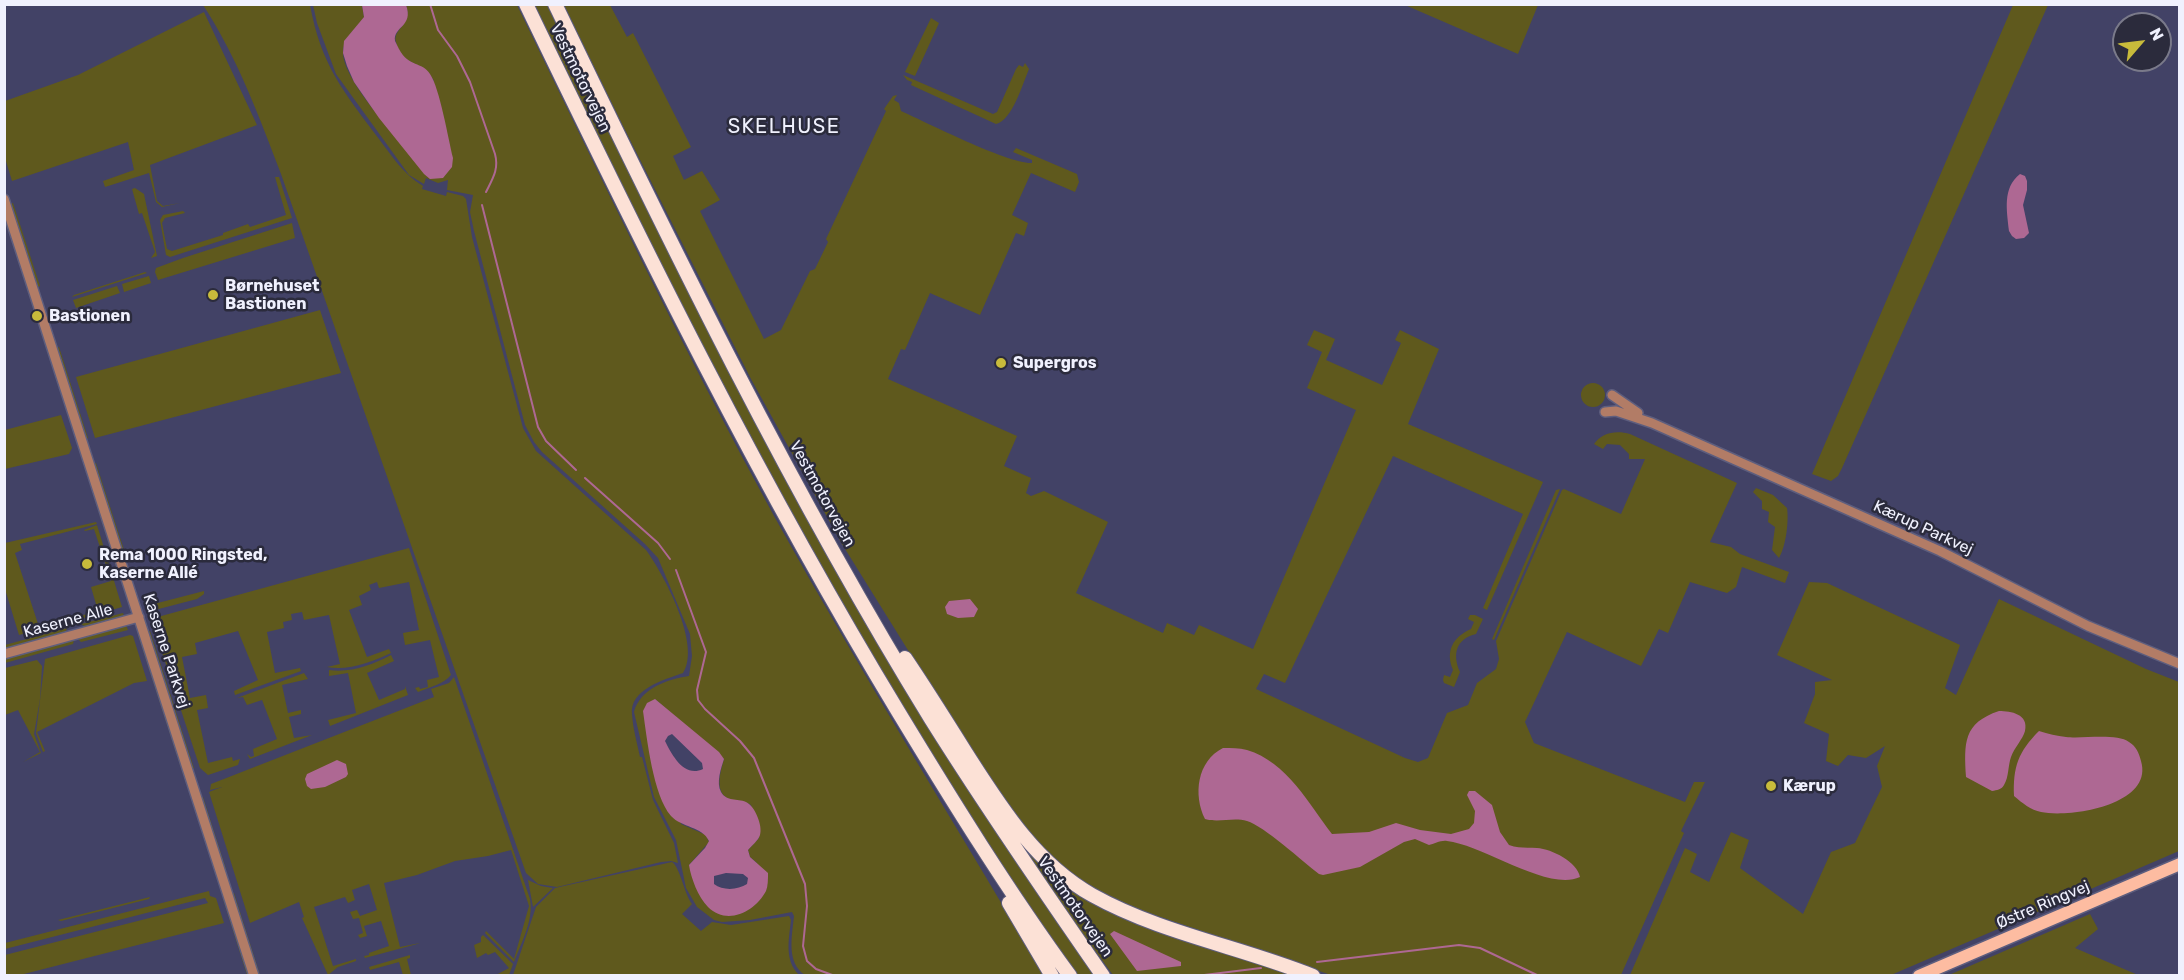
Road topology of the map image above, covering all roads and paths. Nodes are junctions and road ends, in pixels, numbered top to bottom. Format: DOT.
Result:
graph roads {
  1 [pos="526,4"];
  2 [pos="555,4"];
  3 [pos="4,199"];
  4 [pos="1612,395"];
  5 [pos="1605,412"];
  6 [pos="1652,423"];
  7 [pos="848,576"];
  8 [pos="139,617"];
  9 [pos="4,654"];
  10 [pos="2180,664"];
  11 [pos="941,783"];
  12 [pos="2180,864"];
  13 [pos="254,975"];
  14 [pos="1052,975"];
  15 [pos="1071,975"];
  16 [pos="1103,975"];
  17 [pos="1313,975"];
  18 [pos="1919,975"];
  1 -- 11 [label="highway, Vestmotorvejen"];
  2 -- 7 [label="highway, Vestmotorvejen"];
  3 -- 8 [label="street, Kaserne Parkvej"];
  4 -- 6 [label="street, Kærup Parkvej"];
  5 -- 6 [label="street, Kærup Parkvej"];
  6 -- 10 [label="street, Kærup Parkvej"];
  7 -- 16 [label="highway, Vestmotorvejen"];
  7 -- 17 [label="highway"];
  8 -- 9 [label="street, Kaserne Alle"];
  8 -- 13 [label="street, Kaserne Parkvej"];
  11 -- 14 [label="highway"];
  11 -- 15 [label="highway, Vestmotorvejen"];
  12 -- 18 [label="main road, Østre Ringvej"];
}
